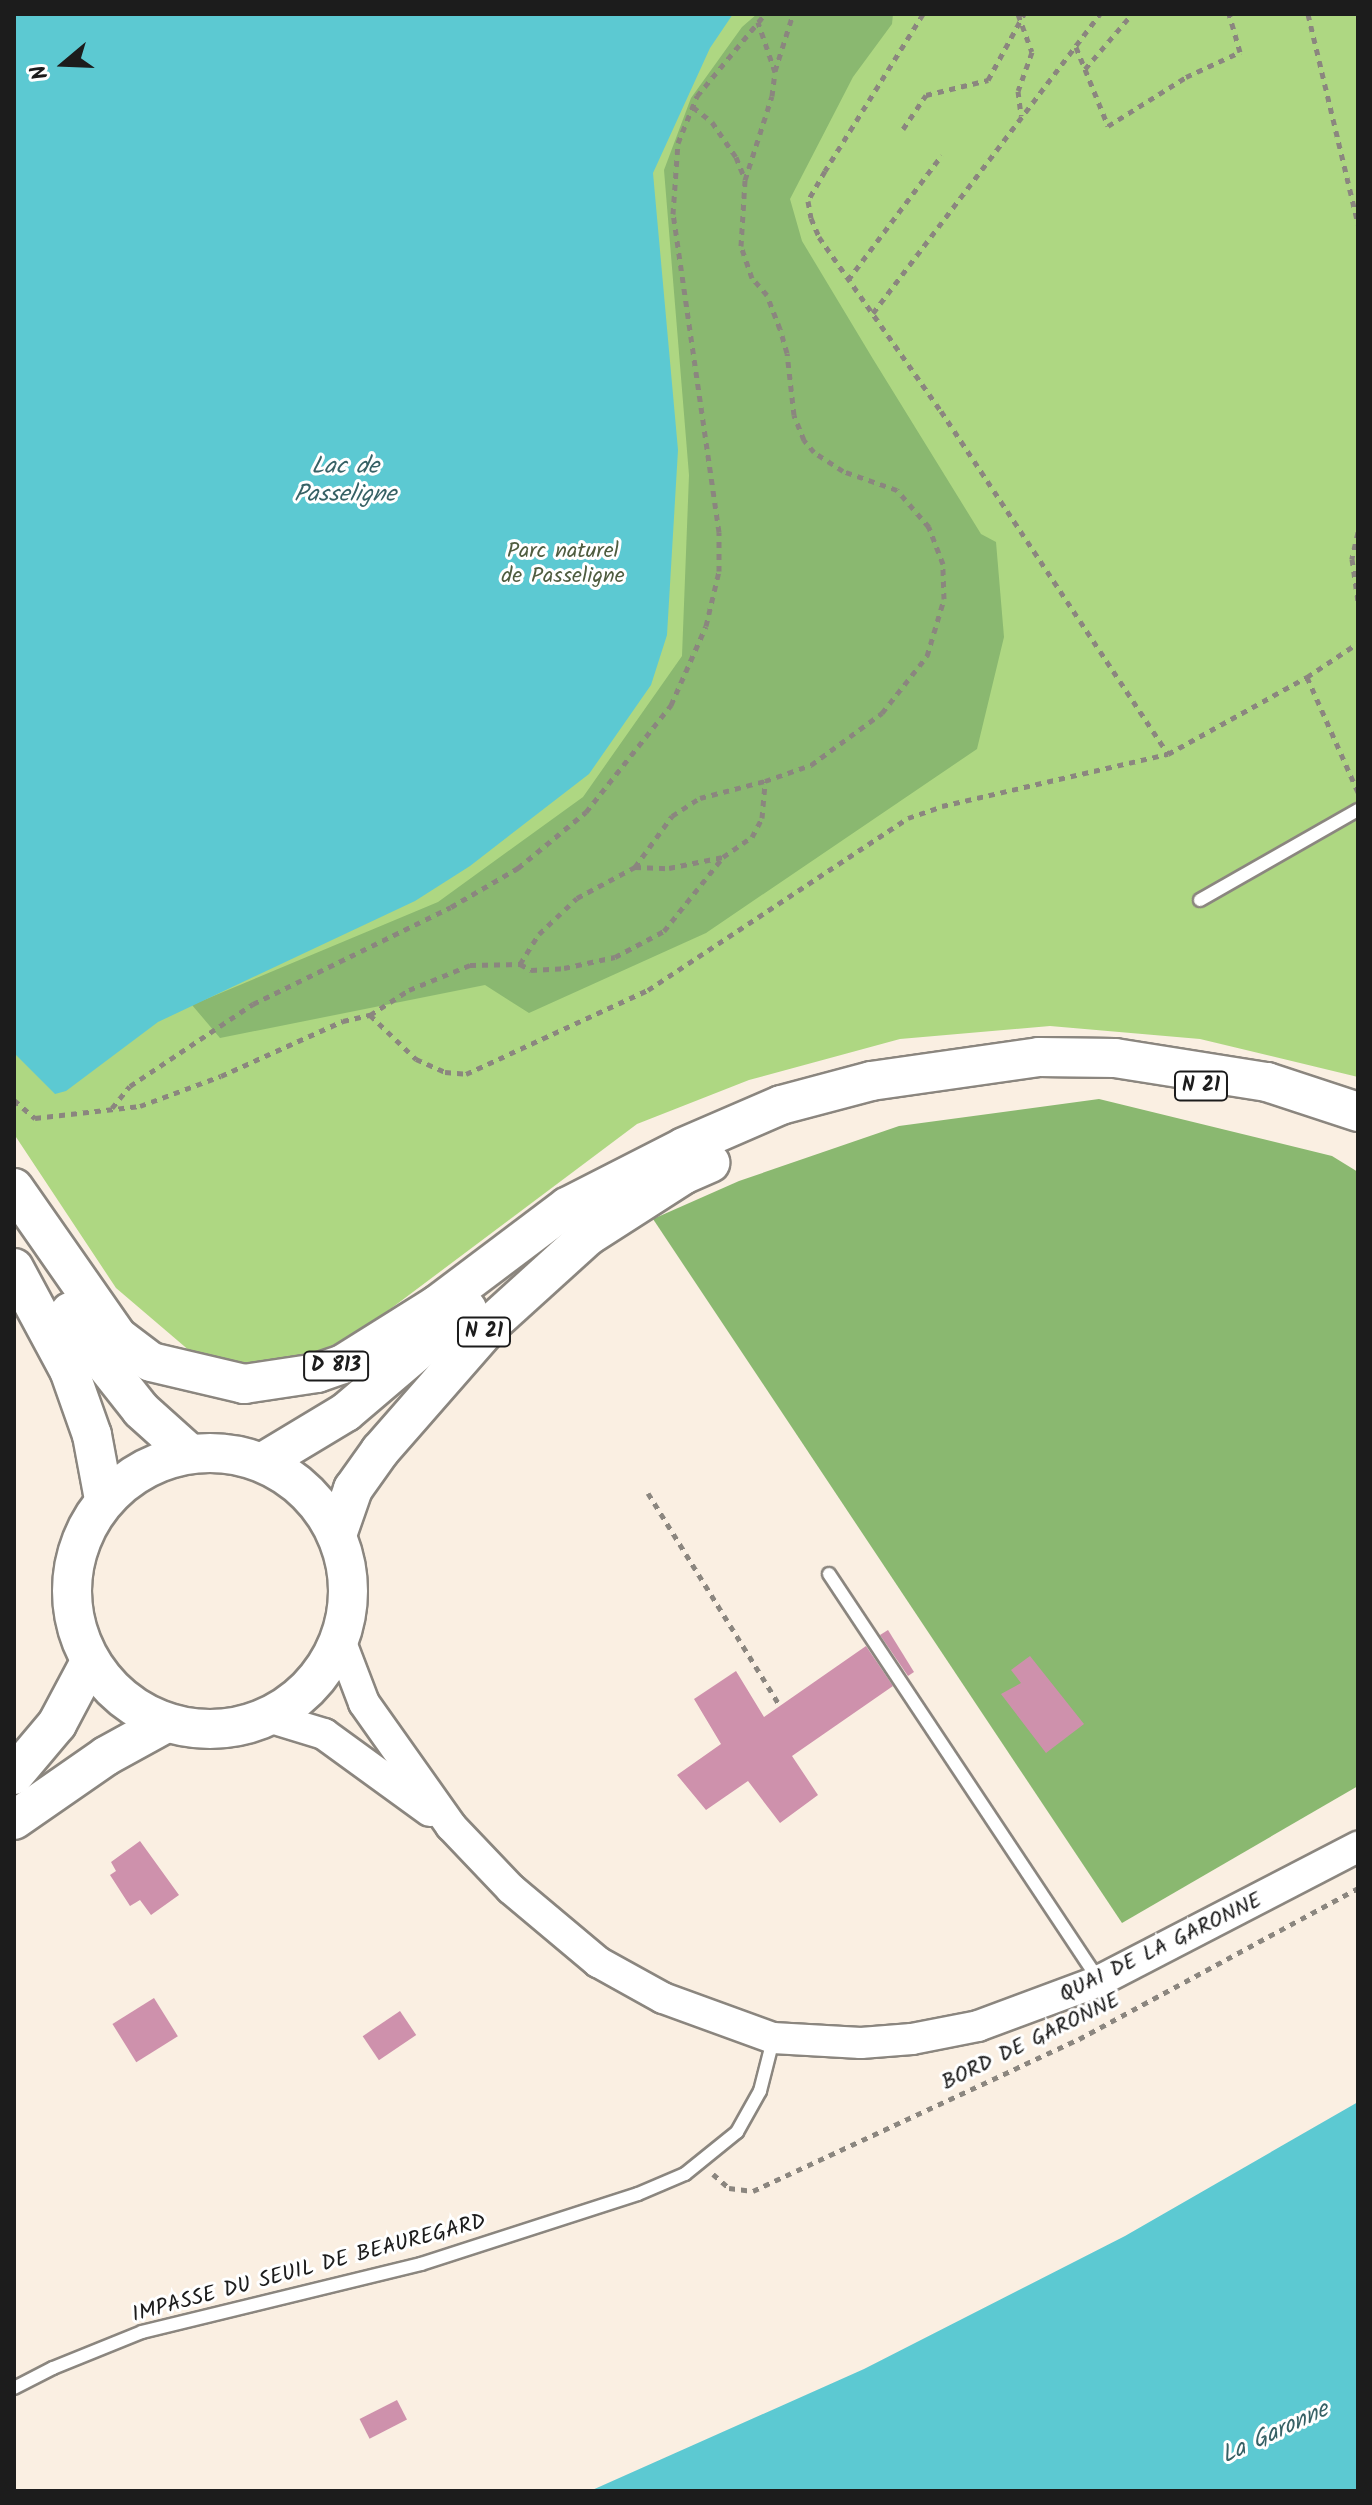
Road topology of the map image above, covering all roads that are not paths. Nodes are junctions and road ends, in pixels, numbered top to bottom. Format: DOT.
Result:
graph roads {
  1 [pos="1358,810"];
  2 [pos="1200,900"];
  3 [pos="1358,1112"];
  4 [pos="1358,1128"];
  5 [pos="684,1147"];
  6 [pos="14,1188"];
  7 [pos="14,1225"];
  8 [pos="14,1268"];
  9 [pos="189,1453"];
  10 [pos="263,1462"];
  11 [pos="104,1499"];
  12 [pos="337,1535"];
  13 [pos="829,1574"];
  14 [pos="340,1640"];
  15 [pos="90,1662"];
  16 [pos="268,1717"];
  17 [pos="166,1723"];
  18 [pos="14,1775"];
  19 [pos="14,1820"];
  20 [pos="451,1826"];
  21 [pos="1358,1847"];
  22 [pos="1099,1981"];
  23 [pos="773,2038"];
  24 [pos="14,2388"];
  1 -- 2 [label="lane"];
  3 -- 5 [label="main road, N 21"];
  4 -- 12 [label="main road, N 21"];
  5 -- 6 [label="main road, D 813"];
  5 -- 10 [label="main road, N 21"];
  7 -- 9 [label="main road"];
  8 -- 11 [label="main road"];
  9 -- 10 [label="main road"];
  9 -- 11 [label="main road"];
  10 -- 12 [label="main road"];
  11 -- 15 [label="main road"];
  12 -- 14 [label="main road"];
  13 -- 22 [label="lane"];
  14 -- 16 [label="main road"];
  14 -- 20 [label="street, QUAI DE LA GARONNE"];
  15 -- 17 [label="main road"];
  15 -- 18 [label="main road"];
  16 -- 17 [label="main road"];
  16 -- 20 [label="street, QUAI DE LA GARONNE"];
  17 -- 19 [label="main road"];
  20 -- 23 [label="street, QUAI DE LA GARONNE"];
  21 -- 22 [label="street, QUAI DE LA GARONNE"];
  22 -- 23 [label="street, QUAI DE LA GARONNE"];
  23 -- 24 [label="lane, IMPASSE DU SEUIL DE BEAUREGARD"];
}
